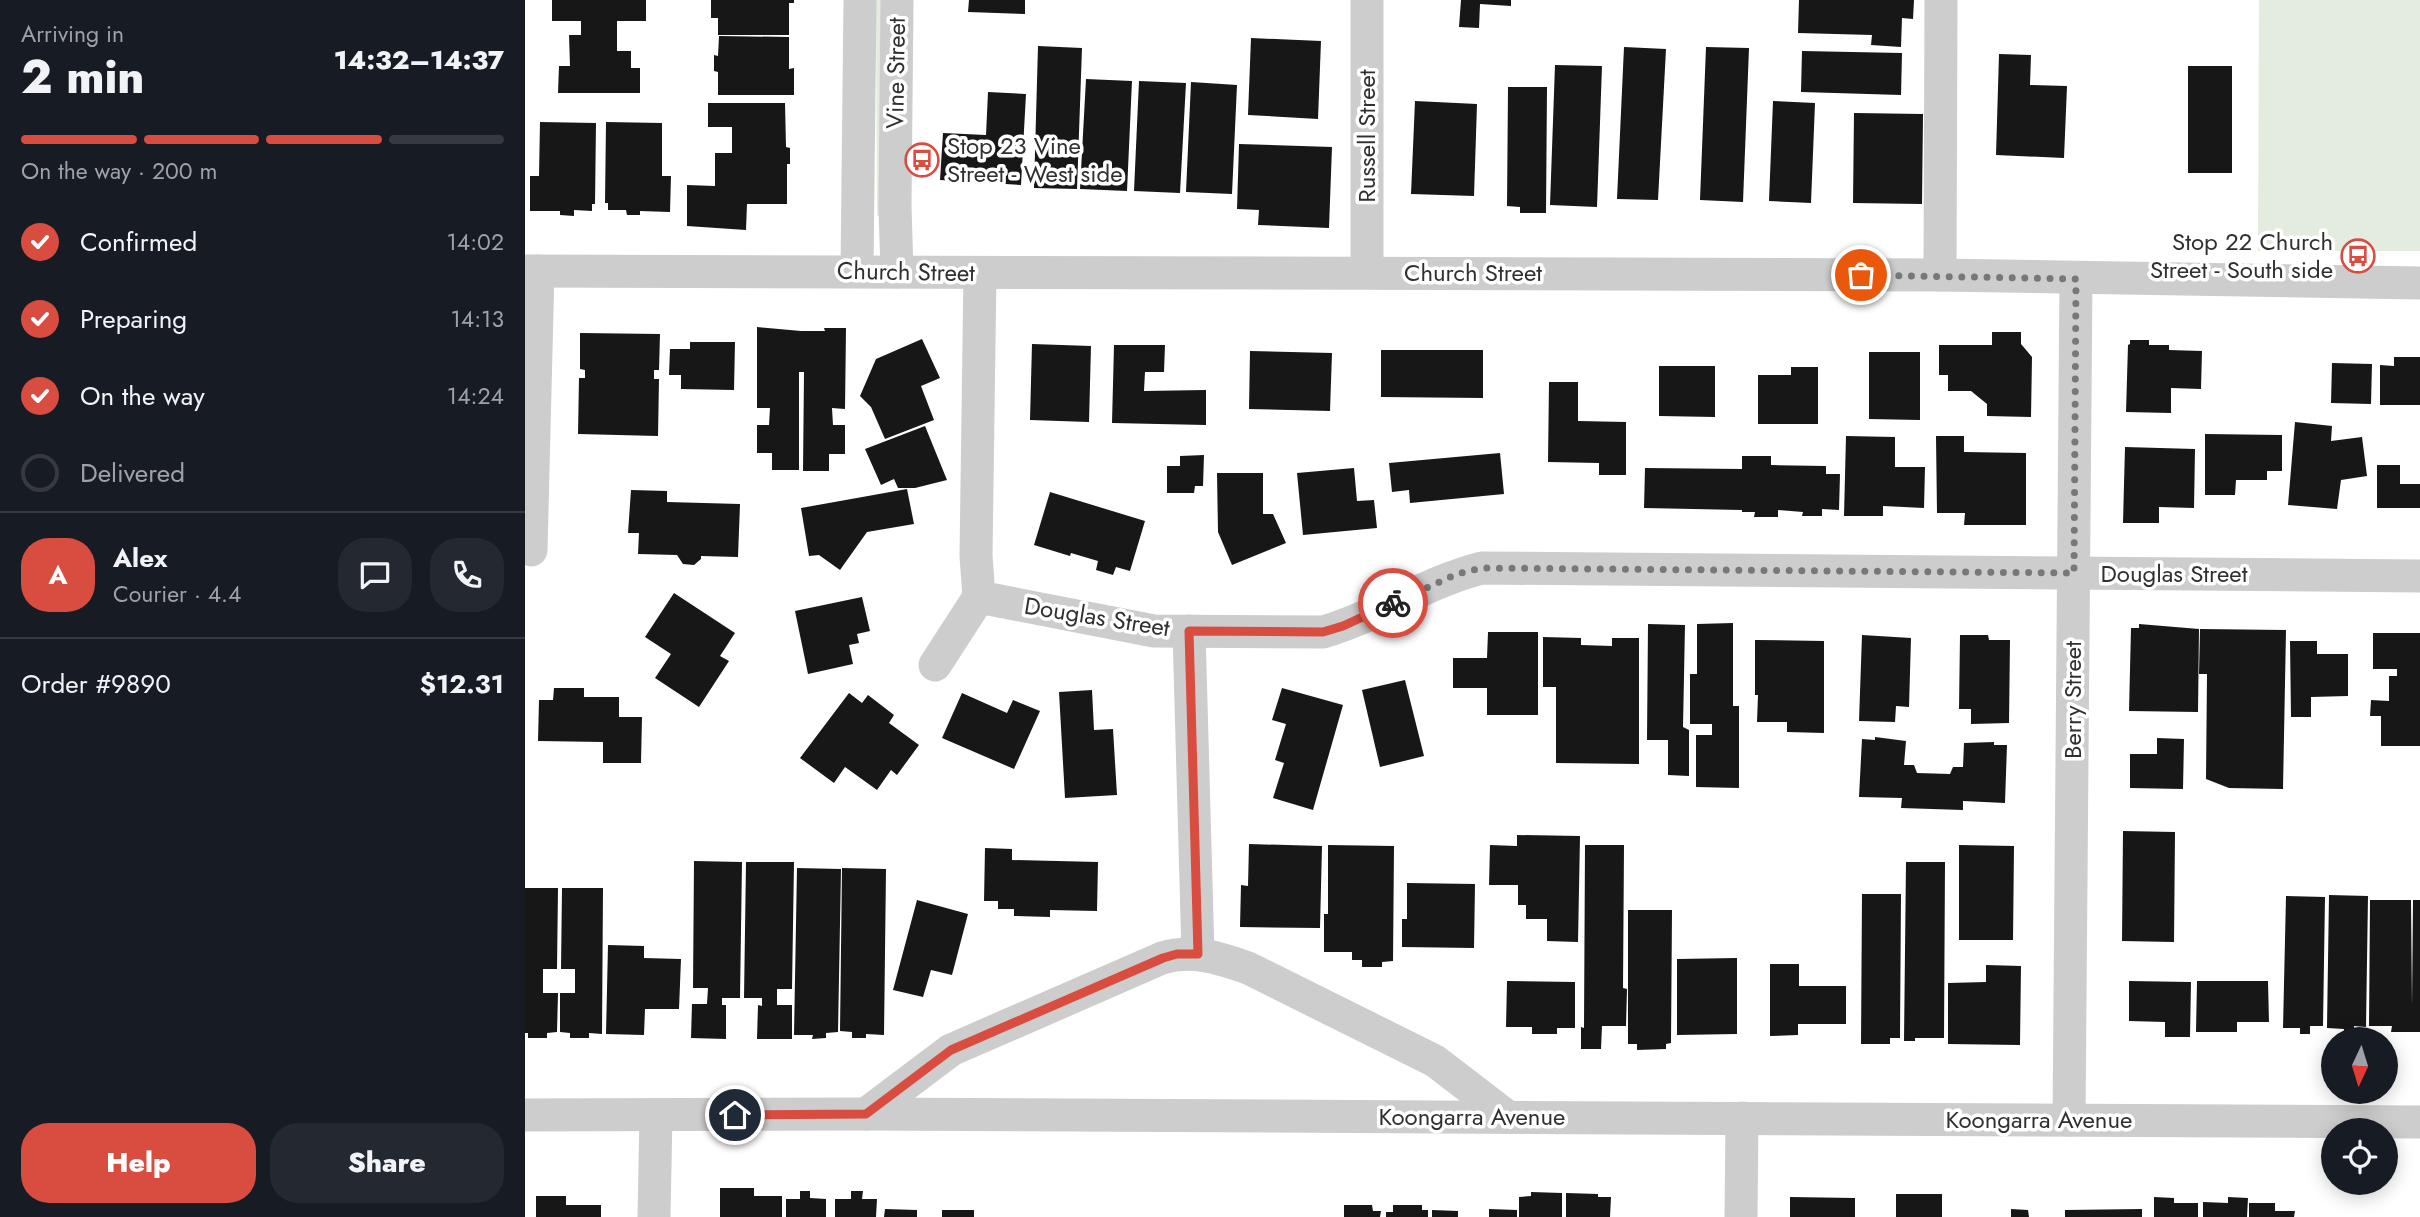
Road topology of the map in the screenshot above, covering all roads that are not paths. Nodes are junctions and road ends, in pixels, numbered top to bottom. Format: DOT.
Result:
graph roads {
  1 [pos="860,0"];
  2 [pos="897,0"];
  3 [pos="1367,0"];
  4 [pos="1941,0"];
  5 [pos="531,271"];
  6 [pos="857,271"];
  7 [pos="897,272"];
  8 [pos="1367,272"];
  9 [pos="980,273"];
  10 [pos="1940,275"];
  11 [pos="2076,279"];
  12 [pos="2420,283"];
  13 [pos="531,550"];
  14 [pos="2074,573"];
  15 [pos="2420,576"];
  16 [pos="979,597"];
  17 [pos="1189,631"];
  18 [pos="935,665"];
  19 [pos="1198,954"];
  20 [pos="866,1114"];
  21 [pos="525,1115"];
  22 [pos="656,1115"];
  23 [pos="1508,1117"];
  24 [pos="1742,1118"];
  25 [pos="2069,1120"];
  26 [pos="2420,1122"];
  27 [pos="654,1217"];
  28 [pos="1741,1217"];
  1 -- 6 [label="street, Vine Street"];
  2 -- 7 [label="street, Vine Street"];
  3 -- 8 [label="street, Russell Street"];
  4 -- 10 [label="street"];
  5 -- 6 [label="street, Church Street"];
  5 -- 13 [label="street"];
  6 -- 7 [label="street, Church Street"];
  7 -- 9 [label="street, Church Street"];
  8 -- 9 [label="street, Church Street"];
  8 -- 10 [label="street, Church Street"];
  9 -- 16 [label="street"];
  10 -- 11 [label="street, Church Street"];
  11 -- 12 [label="street, Church Street"];
  11 -- 14 [label="street, Berry Street"];
  14 -- 15 [label="street, Douglas Street"];
  14 -- 17 [label="street, Douglas Street"];
  14 -- 25 [label="street, Berry Street"];
  16 -- 17 [label="street, Douglas Street"];
  16 -- 18 [label="street"];
  17 -- 19 [label="street"];
  19 -- 20 [label="street"];
  19 -- 23 [label="street"];
  20 -- 22 [label="street, Koongarra Avenue"];
  20 -- 23 [label="street, Koongarra Avenue"];
  21 -- 22 [label="street, Koongarra Avenue"];
  22 -- 27 [label="street"];
  23 -- 24 [label="street, Koongarra Avenue"];
  24 -- 25 [label="street, Koongarra Avenue"];
  24 -- 28 [label="street"];
  25 -- 26 [label="street, Koongarra Avenue"];
}
